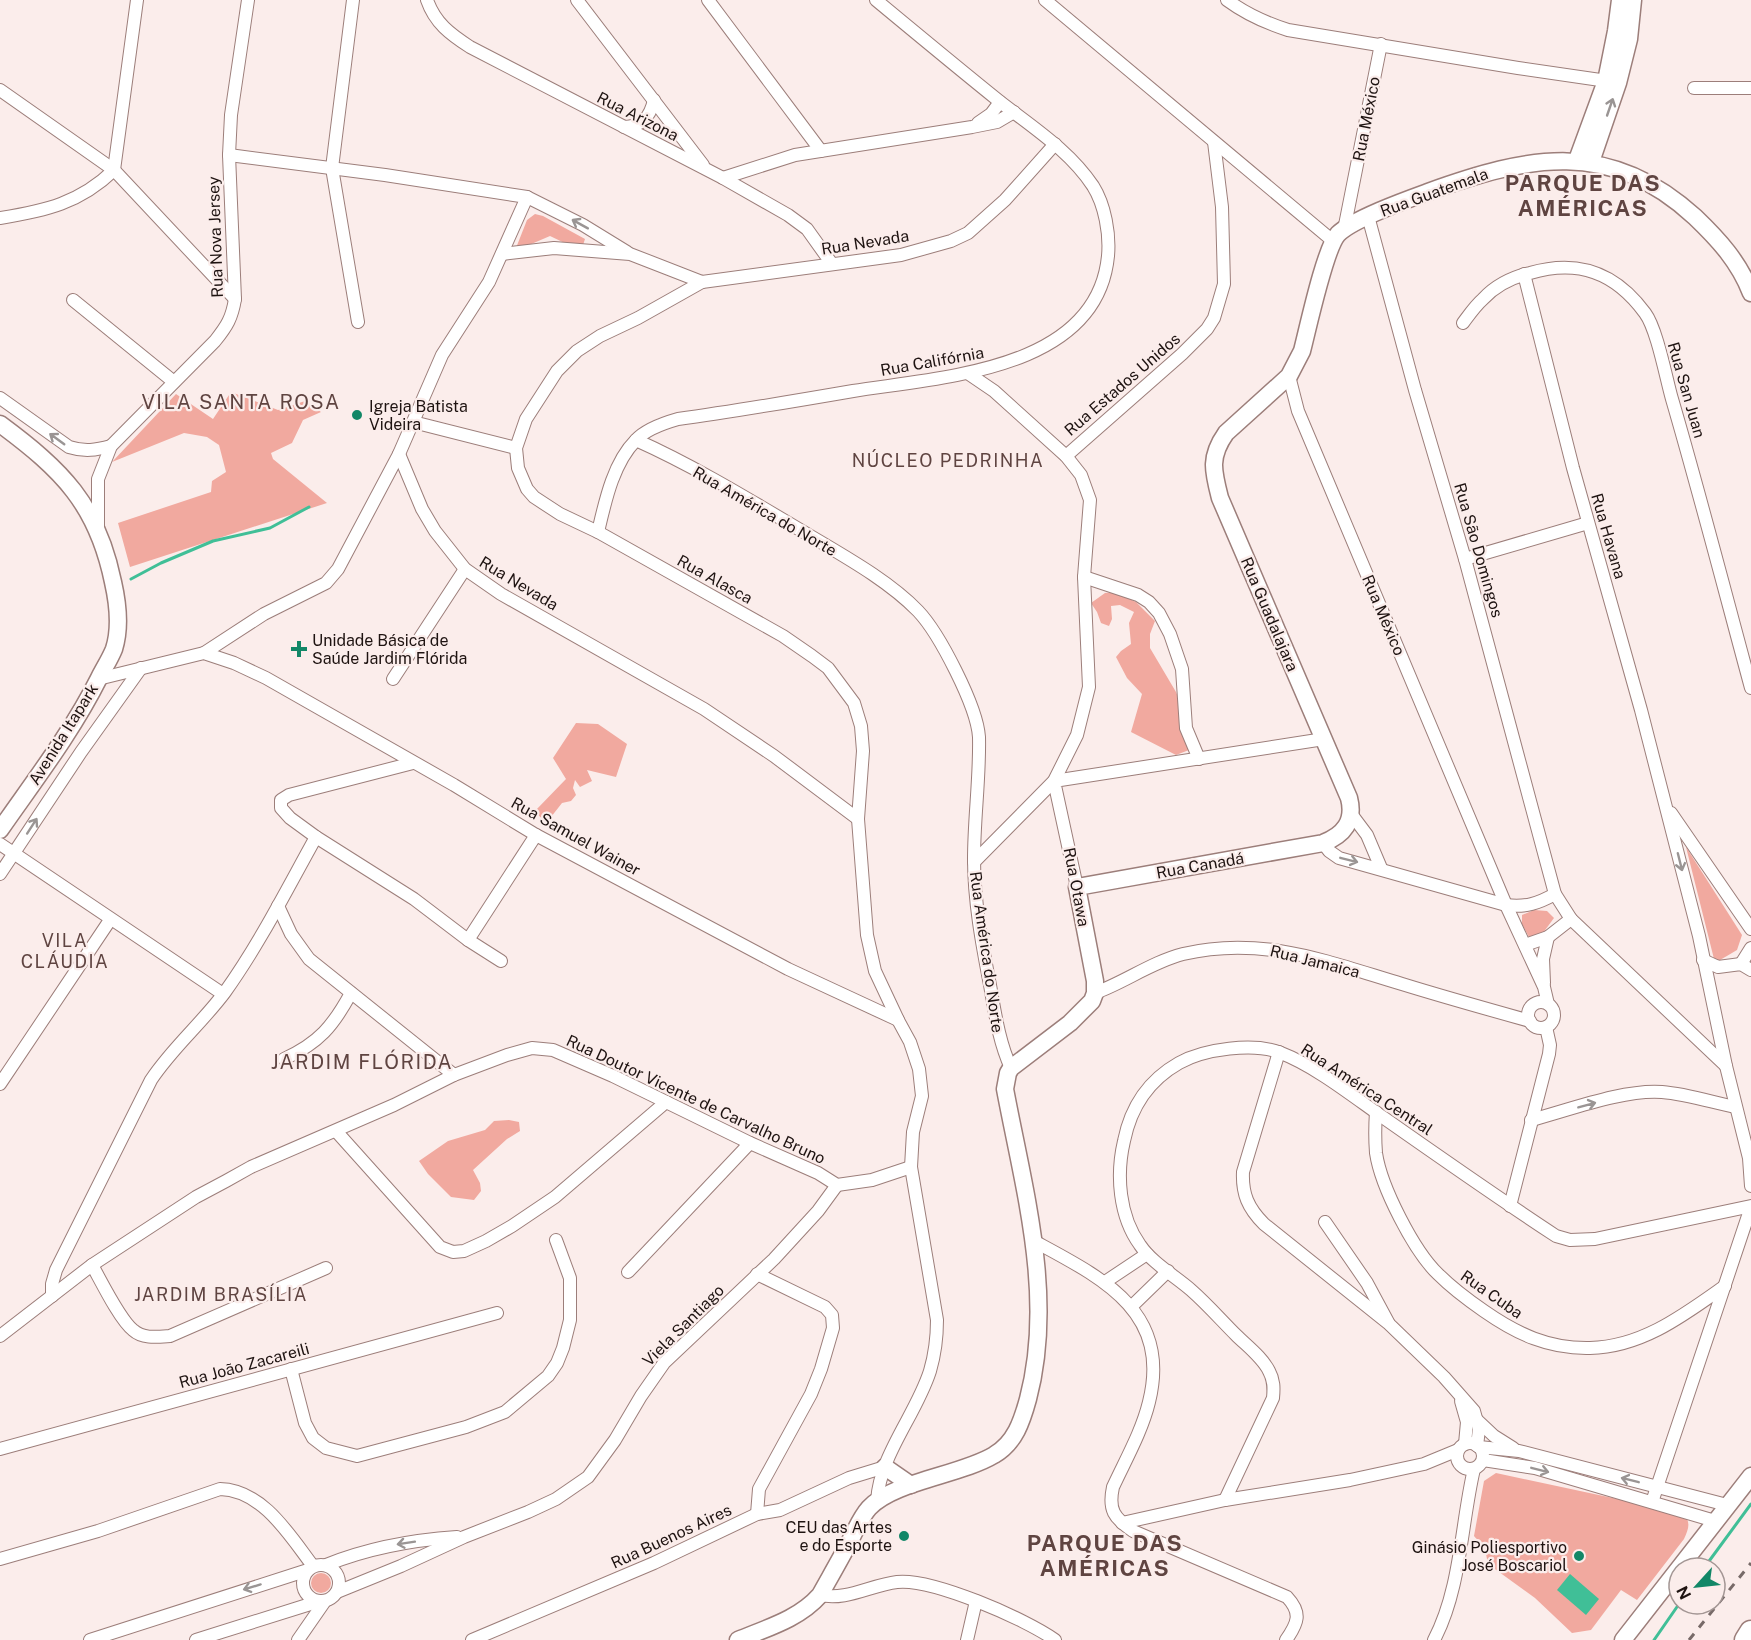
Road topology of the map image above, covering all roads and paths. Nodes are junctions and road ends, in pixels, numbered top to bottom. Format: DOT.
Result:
graph roads {
  1 [pos="137,0"];
  2 [pos="248,0"];
  3 [pos="353,0"];
  4 [pos="427,0"];
  5 [pos="577,0"];
  6 [pos="708,0"];
  7 [pos="876,0"];
  8 [pos="1045,0"];
  9 [pos="1227,0"];
  10 [pos="1620,0"];
  11 [pos="1633,0"];
  12 [pos="1381,44"];
  13 [pos="1612,82"];
  14 [pos="1694,88"];
  15 [pos="1751,88"];
  16 [pos="0,90"];
  17 [pos="654,100"];
  18 [pos="1000,102"];
  19 [pos="1014,112"];
  20 [pos="624,127"];
  21 [pos="972,128"];
  22 [pos="1214,142"];
  23 [pos="1055,144"];
  24 [pos="821,151"];
  25 [pos="229,155"];
  26 [pos="1584,161"];
  27 [pos="332,168"];
  28 [pos="706,168"];
  29 [pos="114,170"];
  30 [pos="723,178"];
  31 [pos="528,197"];
  32 [pos="1368,216"];
  33 [pos="0,218"];
  34 [pos="1335,240"];
  35 [pos="502,254"];
  36 [pos="630,254"];
  37 [pos="832,264"];
  38 [pos="1524,274"];
  39 [pos="702,282"];
  40 [pos="1751,293"];
  41 [pos="235,299"];
  42 [pos="73,300"];
  43 [pos="358,322"];
  44 [pos="1463,323"];
  45 [pos="969,374"];
  46 [pos="1289,376"];
  47 [pos="174,382"];
  48 [pos="0,398"];
  49 [pos="413,422"];
  50 [pos="0,424"];
  51 [pos="636,440"];
  52 [pos="111,446"];
  53 [pos="516,448"];
  54 [pos="92,451"];
  55 [pos="399,454"];
  56 [pos="1066,456"];
  57 [pos="103,464"];
  58 [pos="1588,523"];
  59 [pos="98,531"];
  60 [pos="598,532"];
  61 [pos="1465,559"];
  62 [pos="465,569"];
  63 [pos="1084,577"];
  64 [pos="204,653"];
  65 [pos="141,668"];
  66 [pos="98,679"];
  67 [pos="393,679"];
  68 [pos="1751,688"];
  69 [pos="1324,739"];
  70 [pos="1199,759"];
  71 [pos="413,763"];
  72 [pos="1054,782"];
  73 [pos="1665,805"];
  74 [pos="1352,815"];
  75 [pos="858,819"];
  76 [pos="0,830"];
  77 [pos="536,835"];
  78 [pos="316,837"];
  79 [pos="1323,843"];
  80 [pos="0,844"];
  81 [pos="14,853"];
  82 [pos="974,862"];
  83 [pos="1381,868"];
  84 [pos="0,874"];
  85 [pos="1077,887"];
  86 [pos="1555,894"];
  87 [pos="1506,905"];
  88 [pos="278,906"];
  89 [pos="1571,919"];
  90 [pos="110,920"];
  91 [pos="1751,929"];
  92 [pos="1548,937"];
  93 [pos="468,940"];
  94 [pos="1525,945"];
  95 [pos="1751,948"];
  96 [pos="1703,960"];
  97 [pos="501,961"];
  98 [pos="1718,967"];
  99 [pos="1746,967"];
  100 [pos="1537,973"];
  101 [pos="1707,981"];
  102 [pos="1544,987"];
  103 [pos="351,993"];
  104 [pos="1095,993"];
  105 [pos="223,994"];
  106 [pos="1548,1004"];
  107 [pos="1533,1005"];
  108 [pos="1508,1015"];
  109 [pos="898,1020"];
  110 [pos="1530,1021"];
  111 [pos="1546,1027"];
  112 [pos="1279,1052"];
  113 [pos="284,1059"];
  114 [pos="1726,1066"];
  115 [pos="1011,1068"];
  116 [pos="454,1075"];
  117 [pos="0,1084"];
  118 [pos="666,1102"];
  119 [pos="1735,1107"];
  120 [pos="1376,1112"];
  121 [pos="1531,1120"];
  122 [pos="336,1131"];
  123 [pos="750,1143"];
  124 [pos="911,1167"];
  125 [pos="837,1185"];
  126 [pos="1751,1186"];
  127 [pos="1510,1206"];
  128 [pos="1751,1206"];
  129 [pos="1325,1222"];
  130 [pos="556,1240"];
  131 [pos="1032,1240"];
  132 [pos="1147,1254"];
  133 [pos="92,1265"];
  134 [pos="326,1268"];
  135 [pos="628,1272"];
  136 [pos="1168,1272"];
  137 [pos="757,1274"];
  138 [pos="1105,1282"];
  139 [pos="1725,1286"];
  140 [pos="52,1296"];
  141 [pos="1132,1306"];
  142 [pos="497,1313"];
  143 [pos="1388,1323"];
  144 [pos="0,1336"];
  145 [pos="291,1369"];
  146 [pos="1457,1392"];
  147 [pos="1477,1419"];
  148 [pos="1470,1447"];
  149 [pos="0,1449"];
  150 [pos="1519,1452"];
  151 [pos="1424,1464"];
  152 [pos="1470,1466"];
  153 [pos="885,1467"];
  154 [pos="1751,1476"];
  155 [pos="1657,1487"];
  156 [pos="904,1488"];
  157 [pos="1225,1500"];
  158 [pos="877,1501"];
  159 [pos="1652,1502"];
  160 [pos="1727,1505"];
  161 [pos="757,1514"];
  162 [pos="1715,1521"];
  163 [pos="1122,1523"];
  164 [pos="464,1537"];
  165 [pos="0,1559"];
  166 [pos="326,1565"];
  167 [pos="310,1568"];
  168 [pos="337,1592"];
  169 [pos="820,1595"];
  170 [pos="322,1601"];
  171 [pos="976,1601"];
  172 [pos="1751,1632"];
  173 [pos="202,1639"];
  174 [pos="90,1640"];
  175 [pos="298,1640"];
  176 [pos="472,1640"];
  177 [pos="738,1640"];
  178 [pos="967,1640"];
  179 [pos="1055,1640"];
  180 [pos="1287,1640"];
  181 [pos="1434,1640"];
  182 [pos="1623,1640"];
  183 [pos="1746,1640"];
  1 -- 29 [label="street"];
  2 -- 25 [label="street, Rua Nova Jersey"];
  3 -- 27 [label="street"];
  4 -- 20 [label="street, Rua Arizona"];
  5 -- 17 [label="street"];
  6 -- 24 [label="street"];
  7 -- 18 [label="street, Rua Califórnia"];
  8 -- 22 [label="street"];
  9 -- 12 [label="street"];
  10 -- 13 [label="street"];
  11 -- 13 [label="street"];
  12 -- 13 [label="street"];
  12 -- 34 [label="street, Rua México"];
  13 -- 26 [label="street"];
  14 -- 15 [label="street"];
  16 -- 29 [label="street"];
  17 -- 20 [label="street"];
  17 -- 28 [label="street"];
  18 -- 19 [label="street, Rua Califórnia"];
  18 -- 21 [label="street"];
  19 -- 21 [label="street"];
  19 -- 23 [label="street, Rua Califórnia"];
  20 -- 28 [label="street, Rua Arizona"];
  21 -- 24 [label="street"];
  22 -- 34 [label="street"];
  22 -- 56 [label="street, Rua Estados Unidos"];
  23 -- 37 [label="street, Rua Nevada"];
  23 -- 45 [label="street, Rua Califórnia"];
  24 -- 30 [label="street"];
  25 -- 27 [label="street"];
  25 -- 41 [label="street, Rua Nova Jersey"];
  26 -- 32 [label="street, Rua Guatemala"];
  26 -- 40 [label="street, Rua Guatemala"];
  27 -- 31 [label="street"];
  27 -- 43 [label="street"];
  28 -- 30 [label="street, Rua Arizona"];
  29 -- 33 [label="street"];
  29 -- 41 [label="street"];
  30 -- 37 [label="street, Rua Arizona"];
  31 -- 35 [label="street"];
  36 -- 31 [label="street, one-way"];
  32 -- 34 [label="street, Rua Guatemala"];
  32 -- 61 [label="street, Rua São Domingos"];
  34 -- 46 [label="street, Rua México"];
  35 -- 36 [label="street, Rua Nevada"];
  35 -- 49 [label="street"];
  36 -- 39 [label="street, Rua Nevada"];
  37 -- 39 [label="street, Rua Nevada"];
  38 -- 44 [label="street, Rua San Juan"];
  38 -- 58 [label="street, Rua Havana"];
  38 -- 68 [label="street, Rua San Juan"];
  39 -- 53 [label="street, Rua Alasca"];
  41 -- 47 [label="street, Rua Nova Jersey"];
  42 -- 47 [label="street"];
  45 -- 51 [label="street, Rua Califórnia"];
  45 -- 56 [label="street"];
  46 -- 69 [label="street, Rua Guadalajara"];
  46 -- 87 [label="street, Rua México"];
  47 -- 52 [label="street, Rua Nova Jersey"];
  54 -- 48 [label="street, one-way"];
  49 -- 53 [label="street"];
  49 -- 55 [label="street"];
  50 -- 59 [label="street, Avenida Itapark"];
  51 -- 60 [label="street, Rua Califórnia"];
  51 -- 82 [label="street, Rua América do Norte"];
  52 -- 54 [label="street"];
  52 -- 57 [label="street, Rua Nova Jersey"];
  53 -- 60 [label="street, Rua Alasca"];
  54 -- 57 [label="street"];
  55 -- 62 [label="street, Rua Nevada"];
  55 -- 64 [label="street"];
  56 -- 63 [label="street, Rua Estados Unidos"];
  57 -- 59 [label="street, Rua Nova Jersey"];
  58 -- 61 [label="street"];
  58 -- 73 [label="street, Rua Havana"];
  59 -- 66 [label="street, Avenida Itapark"];
  60 -- 75 [label="street, Rua Alasca"];
  61 -- 86 [label="street, Rua São Domingos"];
  62 -- 67 [label="street"];
  62 -- 75 [label="street, Rua Nevada"];
  63 -- 70 [label="street"];
  63 -- 72 [label="street, Rua Estados Unidos"];
  64 -- 65 [label="street"];
  64 -- 71 [label="street, Rua Samuel Wainer"];
  65 -- 66 [label="street"];
  81 -- 65 [label="street, one-way"];
  66 -- 76 [label="street, Avenida Itapark"];
  69 -- 70 [label="street"];
  69 -- 74 [label="street, Rua Guadalajara"];
  70 -- 72 [label="street"];
  71 -- 77 [label="street, Rua Samuel Wainer"];
  71 -- 78 [label="street"];
  72 -- 82 [label="street, Rua Estados Unidos"];
  72 -- 85 [label="street, Rua Otawa"];
  73 -- 91 [label="street, Rua Havana"];
  73 -- 96 [label="street, Rua Havana, one-way"];
  74 -- 79 [label="street, Rua Canadá"];
  74 -- 83 [label="street, Rua Guadalajara"];
  75 -- 109 [label="street, Rua Alasca"];
  77 -- 93 [label="street"];
  77 -- 109 [label="street, Rua Samuel Wainer"];
  78 -- 88 [label="street"];
  78 -- 93 [label="street"];
  79 -- 83 [label="street, one-way"];
  79 -- 85 [label="street, Rua Canadá"];
  80 -- 81 [label="street"];
  81 -- 84 [label="street"];
  81 -- 90 [label="street"];
  82 -- 115 [label="street, Rua América do Norte"];
  83 -- 87 [label="street"];
  85 -- 104 [label="street, Rua Otawa"];
  86 -- 87 [label="street"];
  86 -- 89 [label="street, Rua São Domingos"];
  87 -- 94 [label="street, Rua México"];
  88 -- 103 [label="street"];
  88 -- 105 [label="street"];
  89 -- 92 [label="street"];
  89 -- 114 [label="street, Rua São Domingos"];
  90 -- 105 [label="street"];
  90 -- 117 [label="street"];
  92 -- 94 [label="street"];
  92 -- 102 [label="street"];
  93 -- 97 [label="street"];
  94 -- 100 [label="street, Rua México"];
  95 -- 99 [label="street"];
  96 -- 98 [label="street"];
  96 -- 101 [label="street, Rua Havana"];
  98 -- 99 [label="street"];
  98 -- 101 [label="street"];
  100 -- 102 [label="street, Rua México"];
  100 -- 107 [label="street, Rua México"];
  101 -- 114 [label="street"];
  102 -- 106 [label="street, Rua México"];
  103 -- 113 [label="street"];
  103 -- 116 [label="street"];
  104 -- 108 [label="street, Rua Jamaica"];
  104 -- 115 [label="street, Rua Jamaica"];
  105 -- 140 [label="street"];
  106 -- 107 [label="street"];
  106 -- 111 [label="street"];
  107 -- 108 [label="street"];
  107 -- 110 [label="street"];
  108 -- 110 [label="street, Rua Jamaica"];
  109 -- 124 [label="street"];
  110 -- 111 [label="street"];
  111 -- 121 [label="street"];
  112 -- 120 [label="street, Rua América Central"];
  112 -- 132 [label="street, Rua América Central"];
  112 -- 143 [label="street"];
  114 -- 119 [label="street"];
  115 -- 131 [label="street, Rua América do Norte"];
  116 -- 118 [label="street, Rua Doutor Vicente de Carvalho Bruno"];
  116 -- 122 [label="street, Rua Doutor Vicente de Carvalho Bruno"];
  118 -- 122 [label="street"];
  118 -- 123 [label="street, Rua Doutor Vicente de Carvalho Bruno"];
  121 -- 119 [label="street, one-way"];
  119 -- 126 [label="street"];
  120 -- 127 [label="street, Rua América Central"];
  120 -- 139 [label="street, Rua Cuba"];
  121 -- 127 [label="street"];
  122 -- 133 [label="street, Rua Doutor Vicente de Carvalho Bruno"];
  123 -- 125 [label="street, Rua Doutor Vicente de Carvalho Bruno"];
  123 -- 135 [label="street"];
  124 -- 125 [label="street, Rua Doutor Vicente de Carvalho Bruno"];
  124 -- 153 [label="street"];
  125 -- 137 [label="street, Viela Santiago"];
  127 -- 128 [label="street, Rua América Central"];
  128 -- 139 [label="street"];
  129 -- 143 [label="street"];
  130 -- 145 [label="street"];
  131 -- 138 [label="street"];
  131 -- 156 [label="street, Rua América do Norte"];
  132 -- 136 [label="street, Rua América Central"];
  132 -- 138 [label="street"];
  133 -- 134 [label="street"];
  133 -- 140 [label="street, Rua Doutor Vicente de Carvalho Bruno"];
  136 -- 141 [label="street"];
  136 -- 157 [label="street, Rua América Central"];
  137 -- 161 [label="street"];
  137 -- 164 [label="street, Viela Santiago"];
  138 -- 141 [label="street"];
  139 -- 155 [label="street"];
  140 -- 144 [label="street, Rua Doutor Vicente de Carvalho Bruno"];
  141 -- 163 [label="street"];
  142 -- 145 [label="street, Rua João Zacareili"];
  143 -- 146 [label="street"];
  145 -- 149 [label="street, Rua João Zacareili"];
  146 -- 147 [label="street"];
  146 -- 148 [label="street"];
  147 -- 148 [label="street"];
  147 -- 150 [label="street"];
  148 -- 150 [label="street"];
  148 -- 151 [label="street"];
  148 -- 152 [label="street"];
  148 -- 152 [label="street"];
  155 -- 150 [label="street, one-way"];
  151 -- 152 [label="street"];
  151 -- 157 [label="street"];
  152 -- 159 [label="street, one-way"];
  152 -- 181 [label="street"];
  153 -- 156 [label="street"];
  153 -- 158 [label="street"];
  153 -- 161 [label="street, Rua Buenos Aires"];
  154 -- 160 [label="street"];
  155 -- 159 [label="street"];
  155 -- 160 [label="street"];
  156 -- 158 [label="street, Rua América do Norte"];
  157 -- 163 [label="street"];
  158 -- 169 [label="street, Rua América do Norte"];
  159 -- 162 [label="street"];
  160 -- 162 [label="street"];
  161 -- 176 [label="street, Rua Buenos Aires"];
  162 -- 182 [label="street"];
  163 -- 180 [label="street"];
  164 -- 166 [label="street, Viela Santiago, one-way"];
  164 -- 168 [label="street, Viela Santiago"];
  165 -- 167 [label="street"];
  166 -- 167 [label="street"];
  166 -- 168 [label="street"];
  167 -- 170 [label="street"];
  167 -- 174 [label="street, one-way"];
  168 -- 170 [label="street"];
  169 -- 171 [label="street"];
  169 -- 177 [label="street"];
  170 -- 173 [label="street"];
  170 -- 175 [label="street"];
  171 -- 178 [label="street"];
  171 -- 179 [label="street"];
  172 -- 183 [label="highway"];
}
